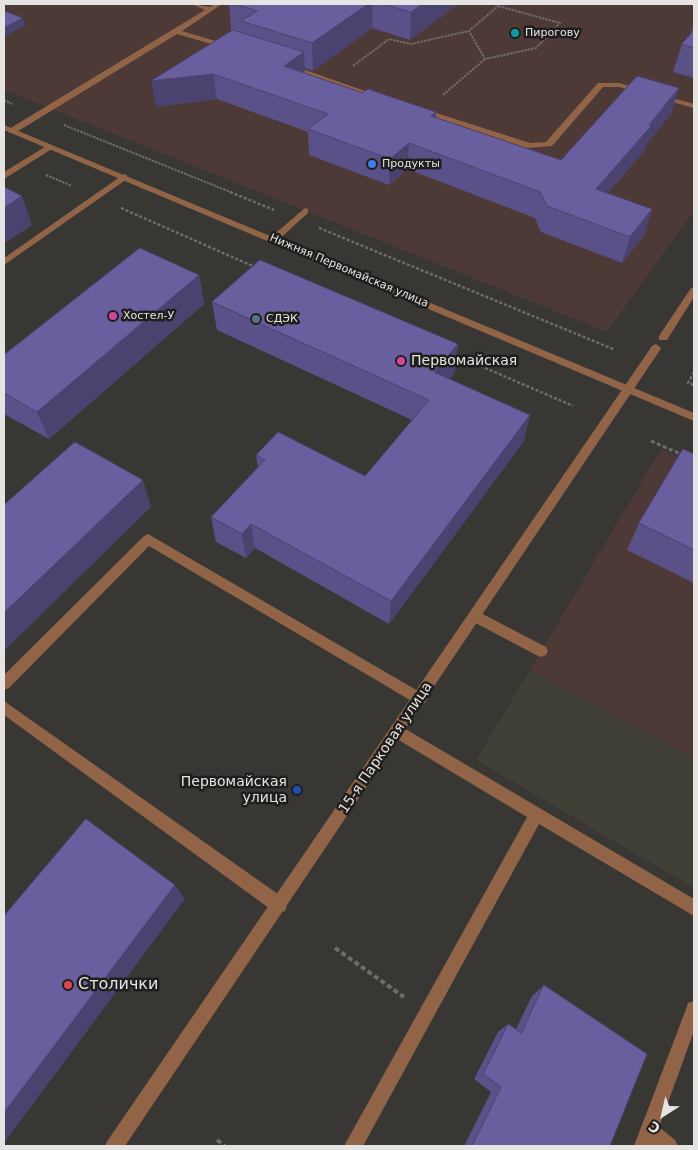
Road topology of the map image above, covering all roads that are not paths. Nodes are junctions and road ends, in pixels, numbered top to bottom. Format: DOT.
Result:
graph roads {
  1 [pos="194,4"];
  2 [pos="219,4"];
  3 [pos="210,9"];
  4 [pos="176,30"];
  5 [pos="240,52"];
  6 [pos="277,64"];
  7 [pos="387,100"];
  8 [pos="694,106"];
  9 [pos="414,109"];
  10 [pos="8,129"];
  11 [pos="51,147"];
  12 [pos="4,176"];
  13 [pos="124,177"];
  14 [pos="305,211"];
  15 [pos="274,240"];
  16 [pos="4,262"];
  17 [pos="694,290"];
  18 [pos="663,338"];
  19 [pos="656,348"];
  20 [pos="629,389"];
  21 [pos="694,417"];
  22 [pos="476,616"];
  23 [pos="541,651"];
  24 [pos="4,684"];
  25 [pos="420,699"];
  26 [pos="4,707"];
  27 [pos="397,731"];
  28 [pos="536,815"];
  29 [pos="278,905"];
  30 [pos="694,908"];
  31 [pos="694,1009"];
  32 [pos="646,1139"];
  33 [pos="114,1146"];
  34 [pos="353,1146"];
  35 [pos="669,1146"];
  1 -- 3 [label="street"];
  2 -- 3 [label="street"];
  3 -- 4 [label="street"];
  4 -- 5 [label="street"];
  4 -- 10 [label="street"];
  6 -- 7 [label="street"];
  8 -- 9 [label="street"];
  10 -- 11 [label="street, Нижняя Первомайская улица"];
  11 -- 12 [label="street"];
  11 -- 13 [label="street, Нижняя Первомайская улица"];
  13 -- 15 [label="street, Нижняя Первомайская улица"];
  13 -- 16 [label="street"];
  14 -- 15 [label="street"];
  15 -- 20 [label="street, Нижняя Первомайская улица"];
  17 -- 18 [label="street"];
  19 -- 20 [label="street, 15-я Парковая улица"];
  20 -- 21 [label="street, Нижняя Первомайская улица"];
  20 -- 22 [label="street, 15-я Парковая улица"];
  22 -- 23 [label="street"];
  22 -- 25 [label="street, 15-я Парковая улица"];
  24 -- 25 [label="street"];
  25 -- 27 [label="street, 15-я Парковая улица"];
  26 -- 29 [label="street"];
  27 -- 28 [label="street"];
  27 -- 29 [label="street, 15-я Парковая улица"];
  28 -- 30 [label="street"];
  28 -- 34 [label="street"];
  29 -- 33 [label="street, 15-я Парковая улица"];
  31 -- 32 [label="street"];
  32 -- 35 [label="street"];
}
